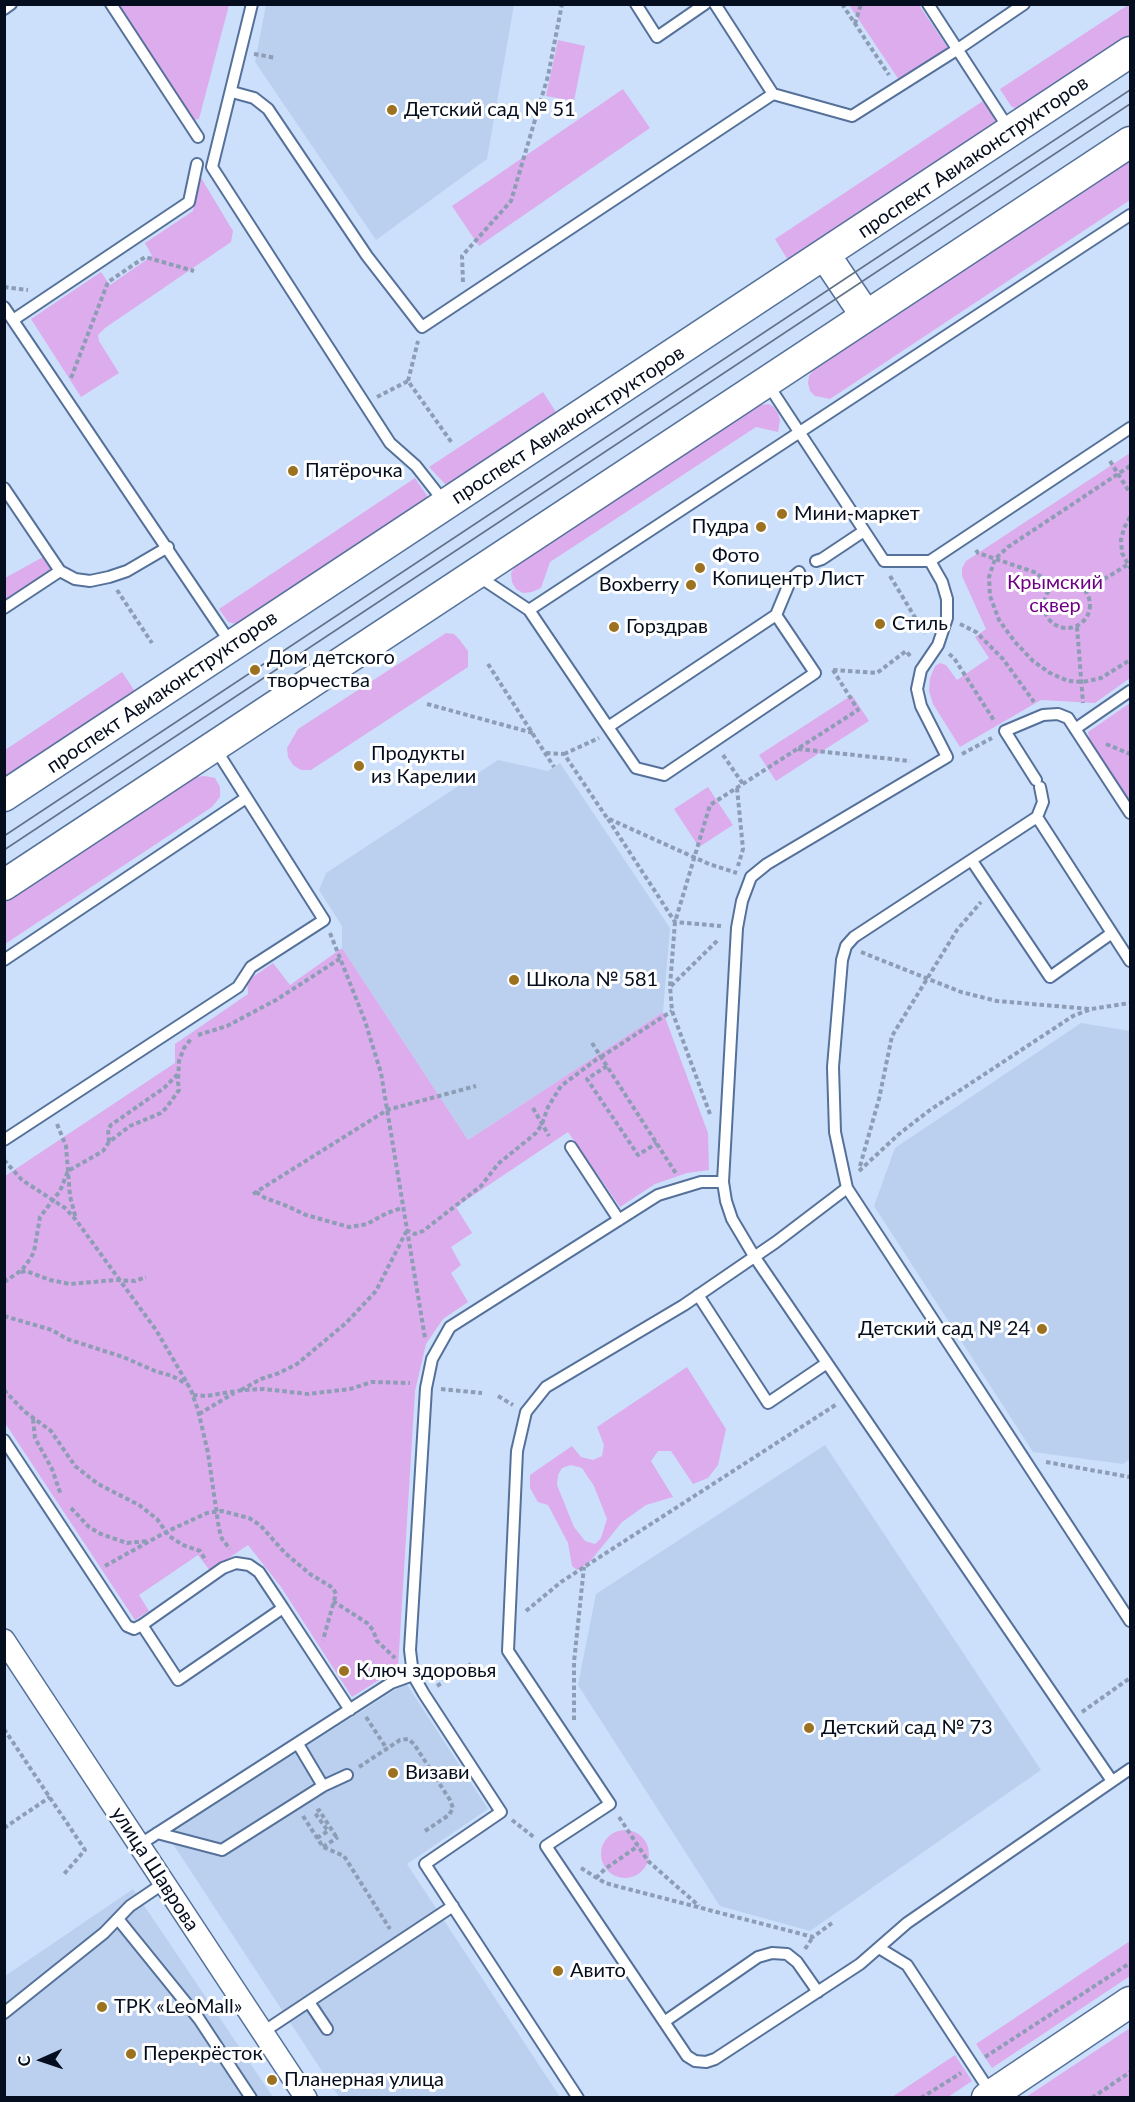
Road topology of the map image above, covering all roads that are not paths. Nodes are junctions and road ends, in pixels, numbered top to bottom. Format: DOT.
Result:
graph roads {
  1 [pos="11,4"];
  2 [pos="111,4"];
  3 [pos="252,4"];
  4 [pos="636,4"];
  5 [pos="705,4"];
  6 [pos="715,4"];
  7 [pos="928,4"];
  8 [pos="1023,4"];
  9 [pos="4,9"];
  10 [pos="958,50"];
  11 [pos="1131,52"];
  12 [pos="232,92"];
  13 [pos="773,94"];
  14 [pos="1011,131"];
  15 [pos="198,137"];
  16 [pos="1131,142"];
  17 [pos="197,165"];
  18 [pos="1131,214"];
  19 [pos="825,255"];
  20 [pos="4,307"];
  21 [pos="866,316"];
  22 [pos="13,320"];
  23 [pos="767,383"];
  24 [pos="1131,428"];
  25 [pos="800,434"];
  26 [pos="4,488"];
  27 [pos="446,505"];
  28 [pos="864,531"];
  29 [pos="168,548"];
  30 [pos="816,561"];
  31 [pos="930,561"];
  32 [pos="60,571"];
  33 [pos="799,572"];
  34 [pos="476,574"];
  35 [pos="4,608"];
  36 [pos="529,610"];
  37 [pos="776,615"];
  38 [pos="232,645"];
  39 [pos="1131,691"];
  40 [pos="608,727"];
  41 [pos="1075,729"];
  42 [pos="214,747"];
  43 [pos="4,796"];
  44 [pos="246,798"];
  45 [pos="1131,813"];
  46 [pos="1038,818"];
  47 [pos="972,861"];
  48 [pos="4,885"];
  49 [pos="1112,933"];
  50 [pos="4,960"];
  51 [pos="1131,961"];
  52 [pos="4,1140"];
  53 [pos="571,1147"];
  54 [pos="723,1182"];
  55 [pos="847,1188"];
  56 [pos="619,1220"];
  57 [pos="754,1256"];
  58 [pos="698,1295"];
  59 [pos="827,1363"];
  60 [pos="4,1440"];
  61 [pos="283,1608"];
  62 [pos="1131,1621"];
  63 [pos="142,1625"];
  64 [pos="4,1640"];
  65 [pos="413,1675"];
  66 [pos="354,1707"];
  67 [pos="298,1744"];
  68 [pos="1131,1769"];
  69 [pos="347,1775"];
  70 [pos="1112,1781"];
  71 [pos="323,1786"];
  72 [pos="148,1839"];
  73 [pos="164,1883"];
  74 [pos="453,1906"];
  75 [pos="118,1919"];
  76 [pos="879,1948"];
  77 [pos="818,1992"];
  78 [pos="309,2002"];
  79 [pos="1131,2002"];
  80 [pos="4,2013"];
  81 [pos="664,2022"];
  82 [pos="327,2029"];
  83 [pos="263,2032"];
  84 [pos="990,2096"];
  85 [pos="251,2097"];
  86 [pos="306,2097"];
  87 [pos="579,2097"];
  1 -- 9 [label="lane"];
  2 -- 15 [label="lane"];
  3 -- 12 [label="lane"];
  4 -- 5 [label="lane"];
  6 -- 13 [label="lane"];
  7 -- 10 [label="lane"];
  8 -- 10 [label="lane"];
  10 -- 13 [label="lane"];
  10 -- 14 [label="lane"];
  11 -- 14 [label="street, проспект Авиаконструкторов"];
  12 -- 13 [label="lane"];
  12 -- 27 [label="lane"];
  14 -- 19 [label="street, проспект Авиаконструкторов"];
  16 -- 21 [label="street"];
  17 -- 22 [label="lane"];
  18 -- 25 [label="lane"];
  19 -- 21 [label="street"];
  19 -- 27 [label="street, проспект Авиаконструкторов"];
  20 -- 22 [label="lane"];
  21 -- 23 [label="street"];
  22 -- 29 [label="lane"];
  23 -- 25 [label="lane"];
  23 -- 34 [label="street"];
  24 -- 31 [label="lane"];
  25 -- 28 [label="lane"];
  25 -- 36 [label="lane"];
  26 -- 32 [label="lane"];
  27 -- 38 [label="street, проспект Авиаконструкторов"];
  28 -- 30 [label="lane"];
  28 -- 31 [label="lane"];
  29 -- 32 [label="lane"];
  29 -- 38 [label="lane"];
  31 -- 54 [label="lane"];
  32 -- 35 [label="lane"];
  33 -- 37 [label="lane"];
  34 -- 36 [label="lane"];
  34 -- 42 [label="street"];
  36 -- 40 [label="lane"];
  37 -- 40 [label="lane"];
  37 -- 40 [label="lane"];
  38 -- 43 [label="street, проспект Авиаконструкторов"];
  39 -- 41 [label="lane"];
  41 -- 45 [label="lane"];
  41 -- 46 [label="lane"];
  42 -- 44 [label="lane"];
  42 -- 48 [label="street"];
  44 -- 50 [label="lane"];
  44 -- 52 [label="lane"];
  46 -- 47 [label="lane"];
  46 -- 49 [label="lane"];
  47 -- 49 [label="lane"];
  47 -- 55 [label="lane"];
  49 -- 51 [label="lane"];
  53 -- 56 [label="lane"];
  54 -- 56 [label="lane"];
  54 -- 57 [label="lane"];
  55 -- 57 [label="lane"];
  55 -- 62 [label="lane"];
  56 -- 65 [label="lane"];
  57 -- 58 [label="lane"];
  57 -- 59 [label="lane"];
  58 -- 59 [label="lane"];
  58 -- 81 [label="lane"];
  59 -- 70 [label="lane"];
  60 -- 63 [label="lane"];
  61 -- 63 [label="lane"];
  61 -- 63 [label="lane"];
  61 -- 66 [label="lane"];
  64 -- 72 [label="street, улица Шаврова"];
  65 -- 66 [label="lane"];
  65 -- 74 [label="lane"];
  66 -- 67 [label="lane"];
  67 -- 71 [label="lane"];
  67 -- 72 [label="lane"];
  68 -- 70 [label="lane"];
  69 -- 71 [label="lane"];
  70 -- 76 [label="lane"];
  71 -- 72 [label="lane"];
  72 -- 73 [label="street, улица Шаврова"];
  73 -- 75 [label="lane"];
  73 -- 83 [label="street, улица Шаврова"];
  74 -- 78 [label="lane"];
  74 -- 87 [label="lane"];
  75 -- 80 [label="lane"];
  75 -- 85 [label="lane"];
  76 -- 77 [label="lane"];
  76 -- 84 [label="lane"];
  77 -- 81 [label="lane"];
  77 -- 81 [label="lane"];
  78 -- 82 [label="lane"];
  78 -- 83 [label="lane"];
  79 -- 84 [label="street"];
  83 -- 86 [label="street, улица Шаврова"];
}
